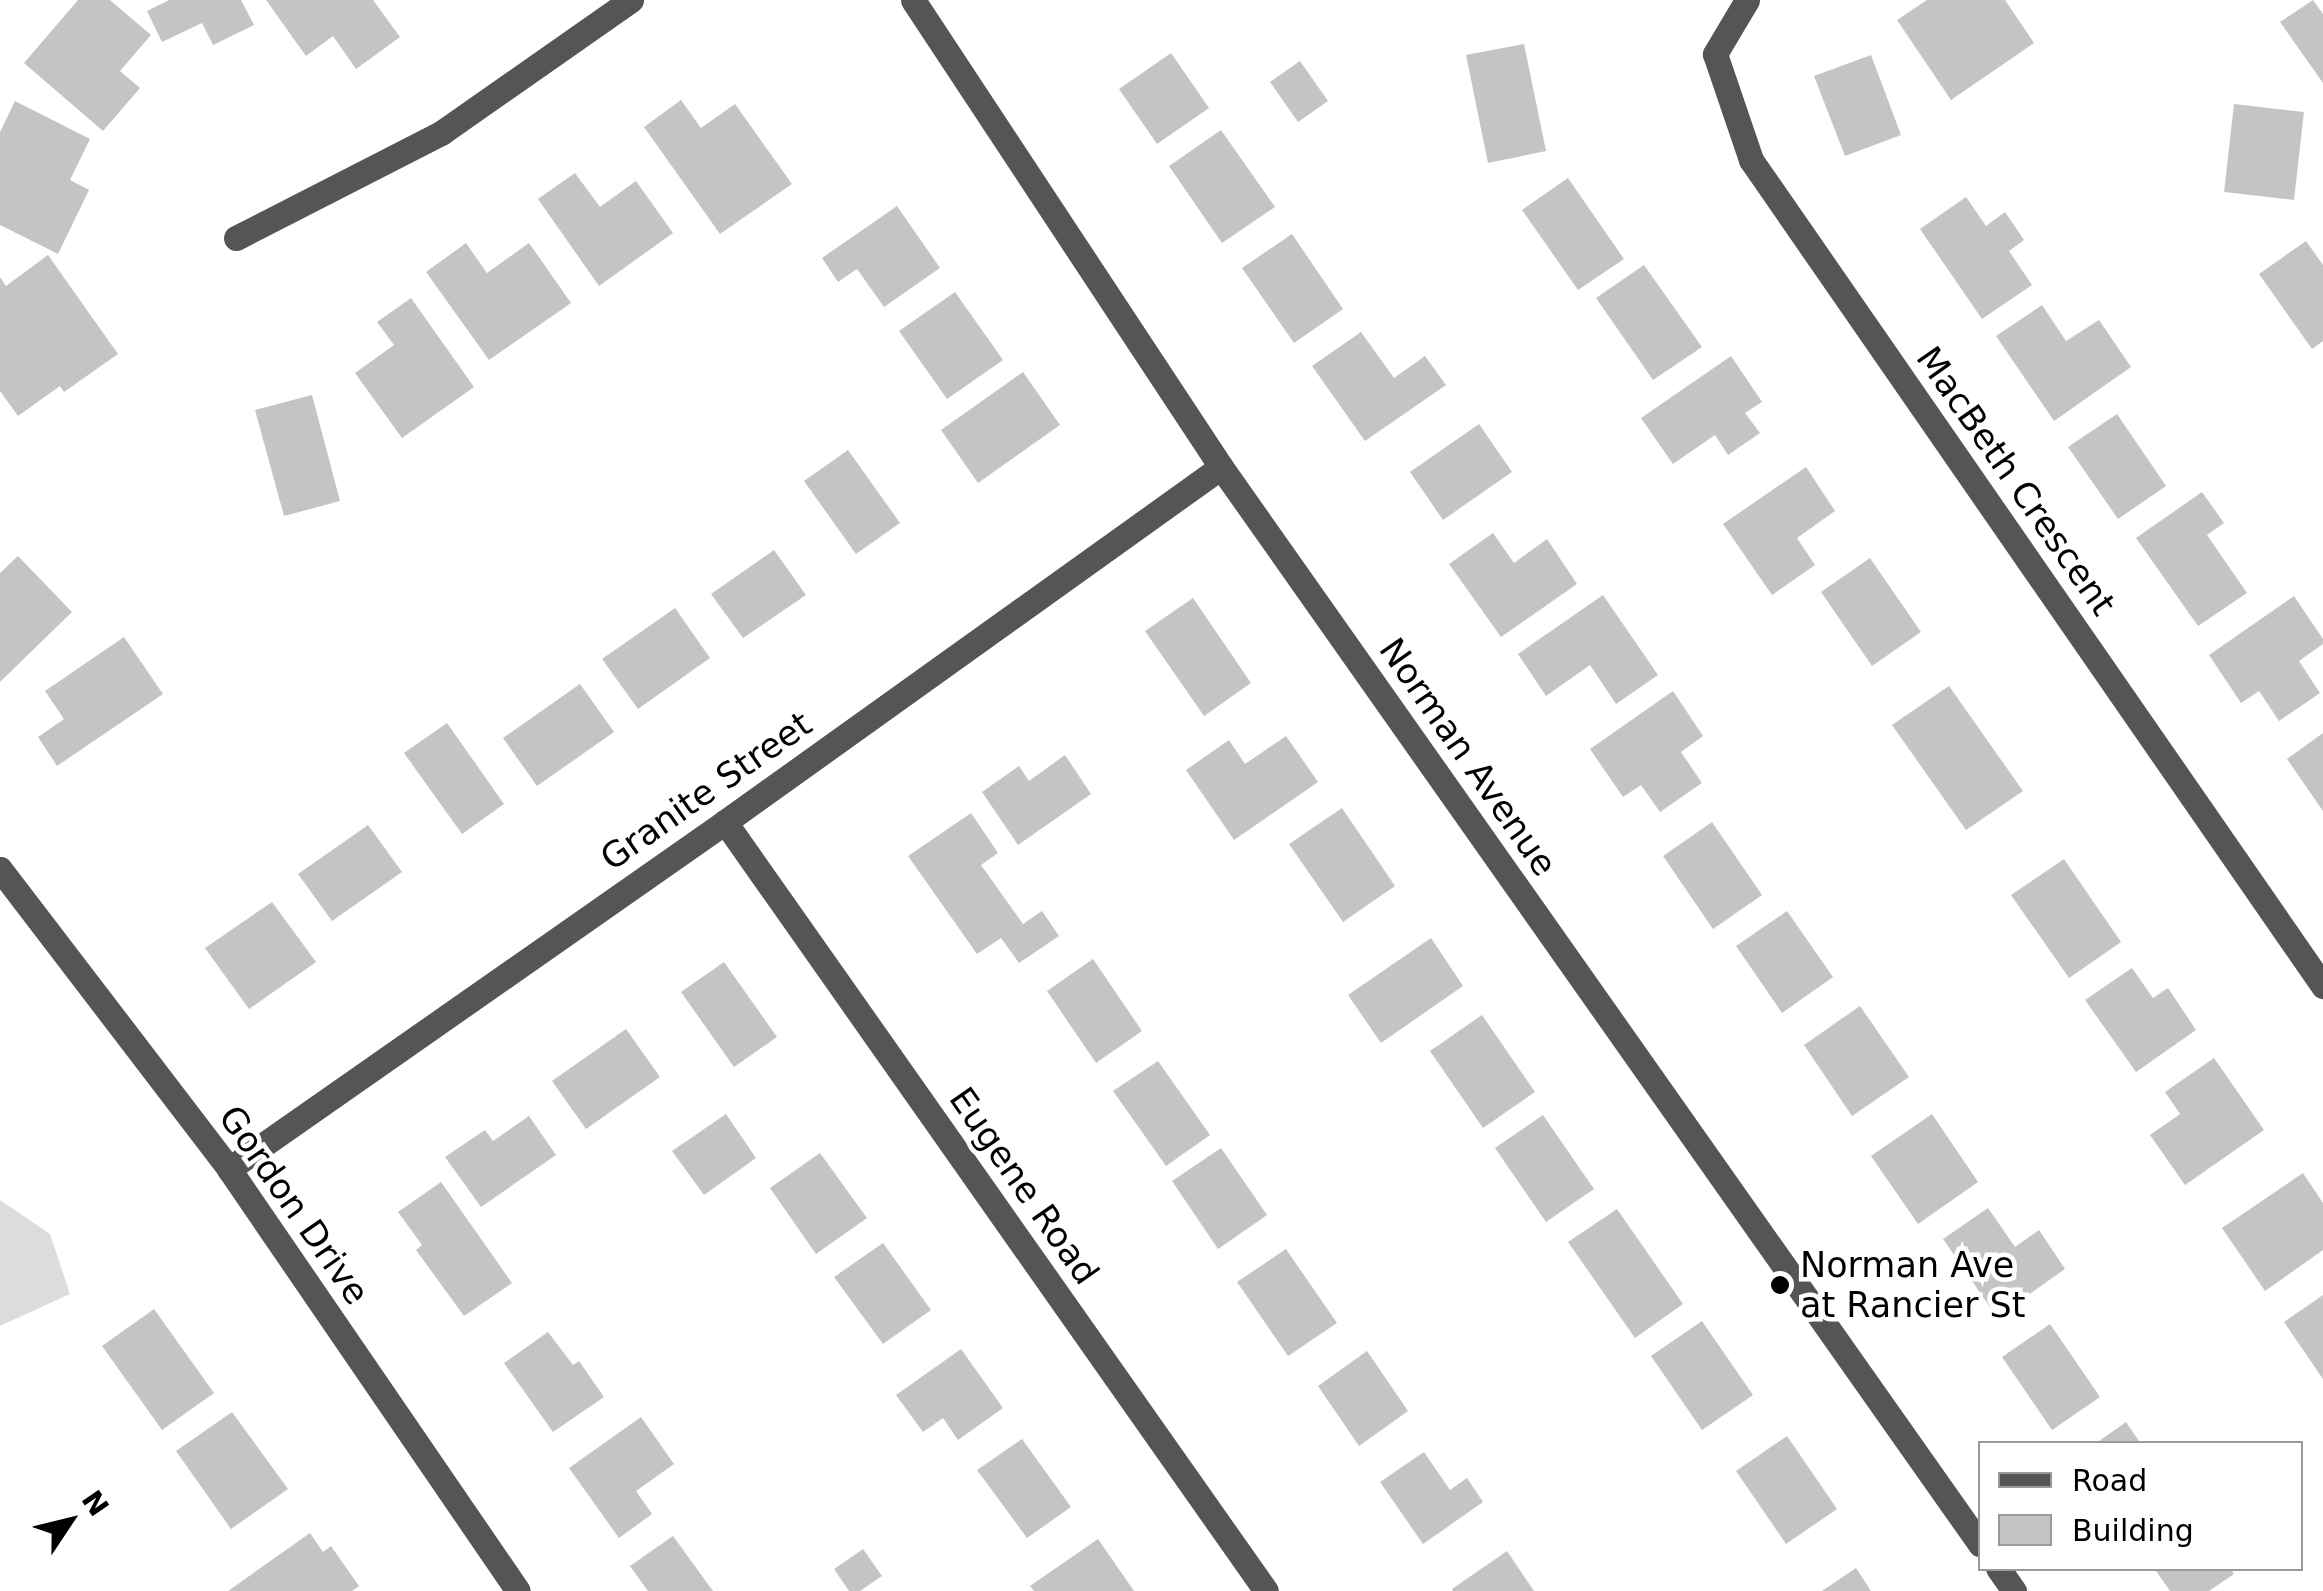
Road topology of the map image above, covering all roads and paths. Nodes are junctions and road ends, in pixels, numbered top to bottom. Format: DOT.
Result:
graph roads {
  1 [pos="631,0"];
  2 [pos="913,0"];
  3 [pos="1747,0"];
  4 [pos="236,238"];
  5 [pos="1221,466"];
  6 [pos="725,822"];
  7 [pos="0,869"];
  8 [pos="2323,986"];
  9 [pos="229,1168"];
  10 [pos="1978,1541"];
  11 [pos="518,1591"];
  12 [pos="1266,1591"];
  1 -- 4 [label="street"];
  2 -- 5 [label="street, Norman Avenue"];
  3 -- 8 [label="street, MacBeth Crescent"];
  5 -- 6 [label="street, Granite Street"];
  5 -- 10 [label="street, Norman Avenue"];
  6 -- 9 [label="street, Granite Street"];
  6 -- 12 [label="street, Eugene Road"];
  7 -- 9 [label="street, Gordon Drive"];
  9 -- 11 [label="street, Gordon Drive"];
}
